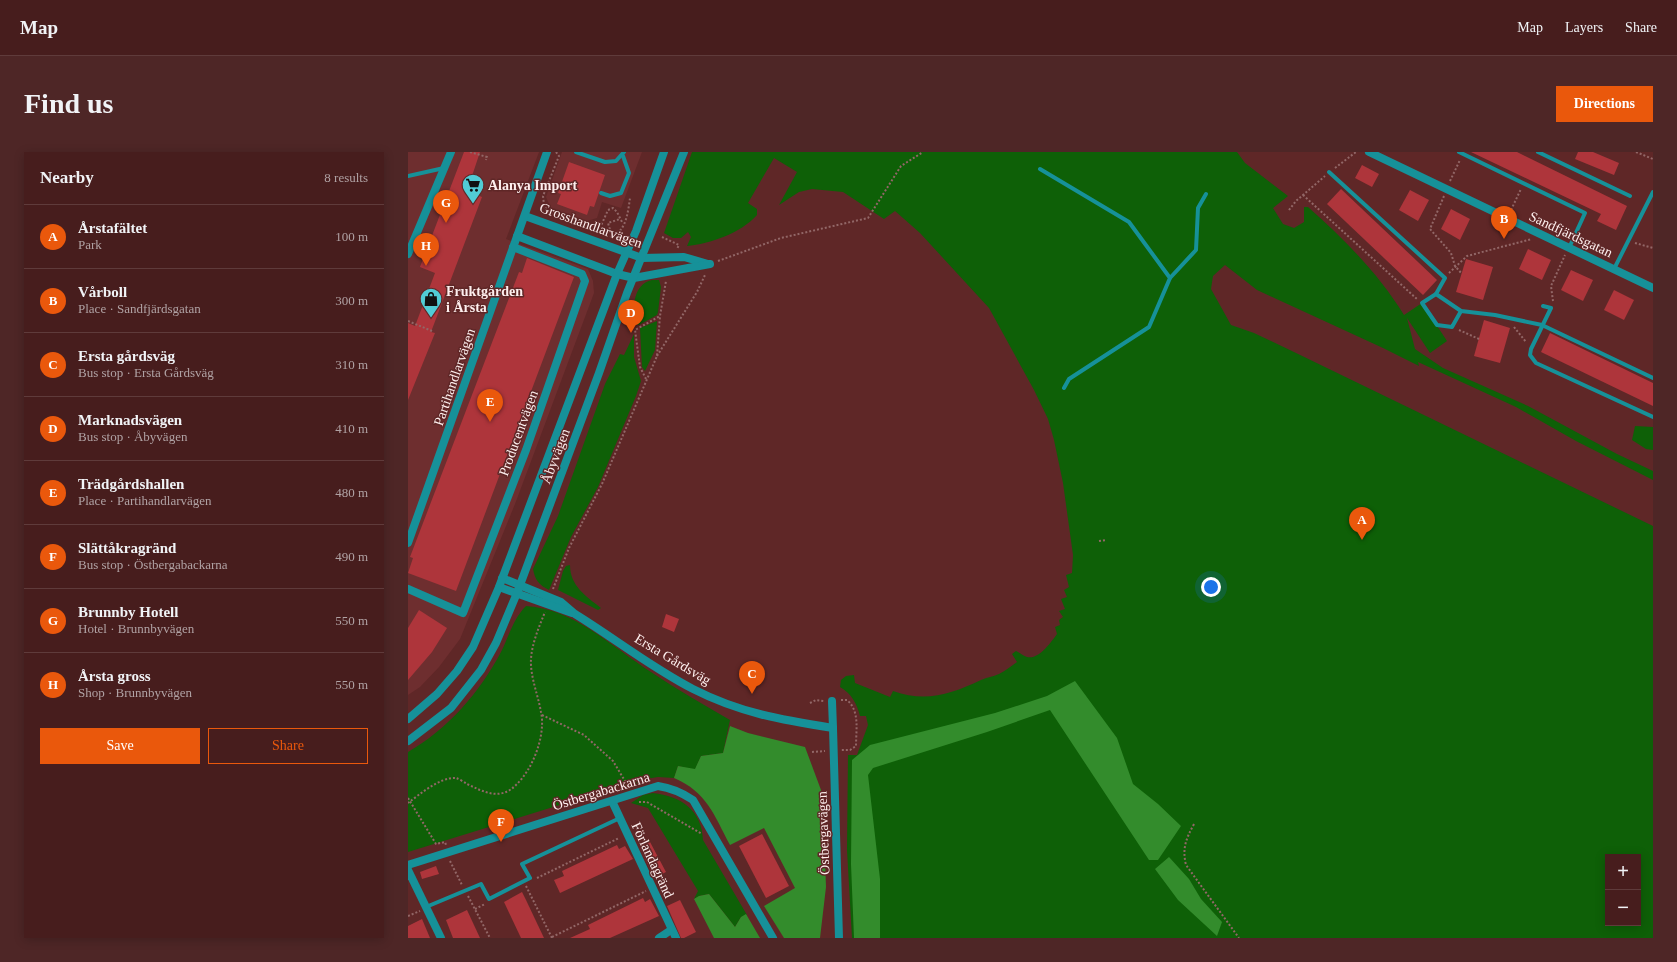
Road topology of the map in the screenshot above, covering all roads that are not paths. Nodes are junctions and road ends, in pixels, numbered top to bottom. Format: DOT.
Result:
graph roads {
  1 [pos="451,152"];
  2 [pos="547,152"];
  3 [pos="576,152"];
  4 [pos="664,152"];
  5 [pos="684,152"];
  6 [pos="1369,152"];
  7 [pos="1538,152"];
  8 [pos="1461,153"];
  9 [pos="624,154"];
  10 [pos="445,168"];
  11 [pos="1040,169"];
  12 [pos="1329,172"];
  13 [pos="408,176"];
  14 [pos="1653,192"];
  15 [pos="601,193"];
  16 [pos="1206,194"];
  17 [pos="1630,196"];
  18 [pos="525,216"];
  19 [pos="518,236"];
  20 [pos="513,247"];
  21 [pos="1569,248"];
  22 [pos="626,253"];
  23 [pos="408,254"];
  24 [pos="642,258"];
  25 [pos="1614,269"];
  26 [pos="617,274"];
  27 [pos="634,278"];
  28 [pos="1170,278"];
  29 [pos="1653,288"];
  30 [pos="1436,294"];
  31 [pos="1543,306"];
  32 [pos="1461,311"];
  33 [pos="1542,325"];
  34 [pos="1653,378"];
  35 [pos="1064,388"];
  36 [pos="1653,417"];
  37 [pos="408,543"];
  38 [pos="502,578"];
  39 [pos="520,584"];
  40 [pos="499,587"];
  41 [pos="408,589"];
  42 [pos="517,593"];
  43 [pos="575,614"];
  44 [pos="832,701"];
  45 [pos="408,719"];
  46 [pos="833,728"];
  47 [pos="408,741"];
  48 [pos="612,801"];
  49 [pos="620,818"];
  50 [pos="408,865"];
  51 [pos="408,870"];
  52 [pos="426,907"];
  53 [pos="671,930"];
  54 [pos="441,938"];
  55 [pos="659,938"];
  56 [pos="676,938"];
  57 [pos="773,938"];
  58 [pos="839,938"];
  1 -- 10 [label="street"];
  2 -- 18 [label="street, Partihandlarvägen"];
  3 -- 9 [label="lane"];
  4 -- 22 [label="street, Åbyvägen"];
  5 -- 24 [label="street, Åbyvägen"];
  6 -- 21 [label="street, Sandfjärdsgatan"];
  7 -- 17 [label="lane"];
  8 -- 21 [label="lane"];
  9 -- 15 [label="lane"];
  10 -- 13 [label="lane"];
  10 -- 23 [label="street"];
  11 -- 28 [label="lane"];
  12 -- 30 [label="lane"];
  14 -- 25 [label="lane"];
  16 -- 28 [label="lane"];
  18 -- 19 [label="street, Partihandlarvägen"];
  18 -- 22 [label="street, Grosshandlarvägen"];
  19 -- 20 [label="street, Partihandlarvägen"];
  19 -- 26 [label="street"];
  20 -- 37 [label="street, Partihandlarvägen"];
  20 -- 41 [label="street, Producentvägen"];
  21 -- 25 [label="street, Sandfjärdsgatan"];
  22 -- 24 [label="street, Grosshandlarvägen"];
  22 -- 26 [label="street, Åbyvägen"];
  24 -- 27 [label="street, Åbyvägen"];
  24 -- 27 [label="street, Grosshandlarvägen"];
  25 -- 29 [label="street, Sandfjärdsgatan"];
  26 -- 27 [label="street"];
  26 -- 38 [label="street, Åbyvägen"];
  27 -- 39 [label="street, Åbyvägen"];
  28 -- 35 [label="lane"];
  30 -- 32 [label="lane"];
  30 -- 32 [label="lane"];
  31 -- 33 [label="lane"];
  32 -- 33 [label="lane"];
  33 -- 34 [label="lane"];
  33 -- 36 [label="lane"];
  38 -- 39 [label="street, Ersta Gårdsväg"];
  38 -- 40 [label="street, Åbyvägen"];
  39 -- 42 [label="street, Åbyvägen"];
  39 -- 43 [label="street, Ersta Gårdsväg"];
  40 -- 42 [label="street, Ersta Gårdsväg"];
  40 -- 45 [label="street, Åbyvägen"];
  42 -- 43 [label="street, Ersta Gårdsväg"];
  42 -- 47 [label="street, Åbyvägen"];
  43 -- 46 [label="street, Ersta Gårdsväg"];
  44 -- 46 [label="street"];
  46 -- 58 [label="street, Östbergavägen"];
  48 -- 49 [label="street, Förlandagränd"];
  48 -- 50 [label="street, Östbergabackarna"];
  48 -- 57 [label="street, Östbergabackarna"];
  49 -- 52 [label="lane"];
  49 -- 53 [label="street, Förlandagränd"];
  51 -- 52 [label="street"];
  52 -- 54 [label="street"];
  53 -- 55 [label="street"];
  53 -- 56 [label="street, Förlandagränd"];
}
